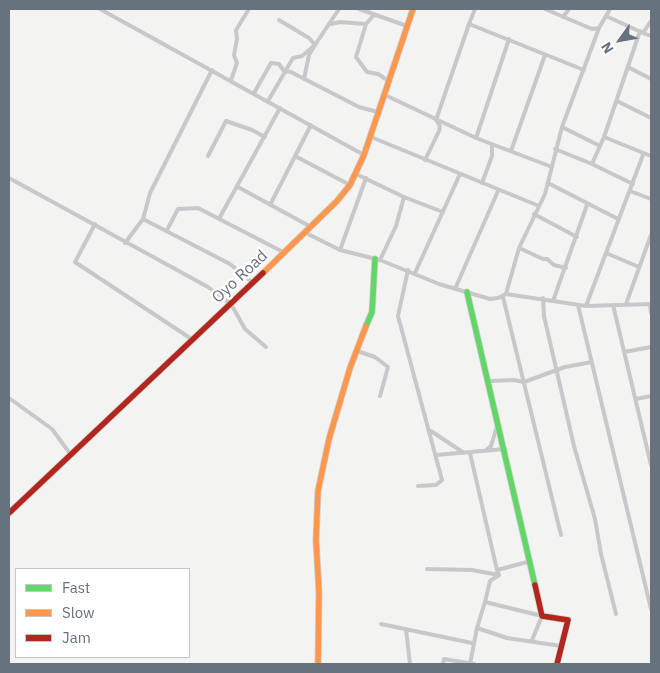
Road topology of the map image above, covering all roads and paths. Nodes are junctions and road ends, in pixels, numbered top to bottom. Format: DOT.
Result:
graph roads {
  1 [pos="100,9"];
  2 [pos="249,9"];
  3 [pos="339,9"];
  4 [pos="360,9"];
  5 [pos="414,9"];
  6 [pos="475,9"];
  7 [pos="545,9"];
  8 [pos="569,9"];
  9 [pos="610,9"];
  10 [pos="374,15"];
  11 [pos="606,16"];
  12 [pos="563,17"];
  13 [pos="279,20"];
  14 [pos="651,21"];
  15 [pos="331,24"];
  16 [pos="366,24"];
  17 [pos="470,24"];
  18 [pos="407,26"];
  19 [pos="599,28"];
  20 [pos="641,32"];
  21 [pos="651,36"];
  22 [pos="509,39"];
  23 [pos="315,45"];
  24 [pos="545,55"];
  25 [pos="628,67"];
  26 [pos="212,70"];
  27 [pos="584,70"];
  28 [pos="284,71"];
  29 [pos="304,78"];
  30 [pos="651,78"];
  31 [pos="231,80"];
  32 [pos="389,81"];
  33 [pos="254,93"];
  34 [pos="384,96"];
  35 [pos="616,100"];
  36 [pos="268,101"];
  37 [pos="280,108"];
  38 [pos="378,112"];
  39 [pos="651,118"];
  40 [pos="436,120"];
  41 [pos="311,125"];
  42 [pos="562,127"];
  43 [pos="265,137"];
  44 [pos="371,137"];
  45 [pos="604,137"];
  46 [pos="476,138"];
  47 [pos="492,144"];
  48 [pos="600,146"];
  49 [pos="555,149"];
  50 [pos="511,151"];
  51 [pos="645,154"];
  52 [pos="364,155"];
  53 [pos="208,156"];
  54 [pos="295,156"];
  55 [pos="425,160"];
  56 [pos="592,164"];
  57 [pos="552,167"];
  58 [pos="356,174"];
  59 [pos="460,174"];
  60 [pos="9,178"];
  61 [pos="366,178"];
  62 [pos="482,183"];
  63 [pos="548,183"];
  64 [pos="632,184"];
  65 [pos="350,185"];
  66 [pos="238,187"];
  67 [pos="498,191"];
  68 [pos="630,191"];
  69 [pos="404,198"];
  70 [pos="651,199"];
  71 [pos="270,204"];
  72 [pos="587,205"];
  73 [pos="538,206"];
  74 [pos="443,212"];
  75 [pos="534,214"];
  76 [pos="220,217"];
  77 [pos="143,219"];
  78 [pos="618,219"];
  79 [pos="95,224"];
  80 [pos="311,227"];
  81 [pos="167,230"];
  82 [pos="306,233"];
  83 [pos="651,235"];
  84 [pos="576,237"];
  85 [pos="125,243"];
  86 [pos="518,248"];
  87 [pos="340,250"];
  88 [pos="285,253"];
  89 [pos="606,253"];
  90 [pos="378,259"];
  91 [pos="639,267"];
  92 [pos="566,268"];
  93 [pos="408,270"];
  94 [pos="415,273"];
  95 [pos="253,283"];
  96 [pos="455,289"];
  97 [pos="467,292"];
  98 [pos="504,296"];
  99 [pos="543,298"];
  100 [pos="553,301"];
  101 [pos="231,304"];
  102 [pos="626,304"];
  103 [pos="650,304"];
  104 [pos="578,305"];
  105 [pos="612,305"];
  106 [pos="586,306"];
  107 [pos="651,313"];
  108 [pos="193,340"];
  109 [pos="266,347"];
  110 [pos="651,347"];
  111 [pos="357,351"];
  112 [pos="624,352"];
  113 [pos="592,362"];
  114 [pos="558,370"];
  115 [pos="489,381"];
  116 [pos="524,382"];
  117 [pos="380,396"];
  118 [pos="651,396"];
  119 [pos="9,398"];
  120 [pos="636,399"];
  121 [pos="498,422"];
  122 [pos="429,430"];
  123 [pos="504,449"];
  124 [pos="486,450"];
  125 [pos="470,452"];
  126 [pos="464,453"];
  127 [pos="71,455"];
  128 [pos="436,455"];
  129 [pos="651,465"];
  130 [pos="418,486"];
  131 [pos="9,513"];
  132 [pos="561,535"];
  133 [pos="531,561"];
  134 [pos="427,569"];
  135 [pos="498,573"];
  136 [pos="485,602"];
  137 [pos="651,608"];
  138 [pos="616,614"];
  139 [pos="542,616"];
  140 [pos="381,624"];
  141 [pos="476,628"];
  142 [pos="406,629"];
  143 [pos="532,640"];
  144 [pos="472,643"];
  145 [pos="561,646"];
  146 [pos="318,664"];
  147 [pos="410,664"];
  148 [pos="443,664"];
  149 [pos="471,664"];
  150 [pos="557,664"];
  1 -- 26 [label="street"];
  2 -- 31 [label="street"];
  3 -- 15 [label="street"];
  4 -- 10 [label="street"];
  5 -- 18 [label="street, Oyo Road"];
  6 -- 17 [label="street"];
  7 -- 12 [label="street"];
  8 -- 12 [label="street"];
  9 -- 11 [label="street"];
  10 -- 16 [label="street"];
  10 -- 18 [label="street"];
  11 -- 19 [label="street"];
  11 -- 20 [label="street"];
  12 -- 19 [label="street"];
  13 -- 23 [label="street"];
  14 -- 20 [label="street"];
  15 -- 16 [label="street"];
  15 -- 23 [label="street"];
  16 -- 32 [label="street"];
  17 -- 22 [label="street"];
  17 -- 40 [label="street"];
  18 -- 32 [label="street, Oyo Road"];
  19 -- 27 [label="street"];
  20 -- 21 [label="street"];
  20 -- 25 [label="street"];
  22 -- 24 [label="street"];
  22 -- 46 [label="street"];
  23 -- 28 [label="street"];
  23 -- 29 [label="street"];
  24 -- 27 [label="street"];
  24 -- 50 [label="street"];
  25 -- 30 [label="street"];
  25 -- 35 [label="street"];
  26 -- 31 [label="street"];
  26 -- 77 [label="street"];
  27 -- 42 [label="street"];
  28 -- 29 [label="street"];
  28 -- 33 [label="street"];
  28 -- 36 [label="street"];
  29 -- 38 [label="street"];
  31 -- 33 [label="street"];
  32 -- 34 [label="street, Oyo Road"];
  33 -- 36 [label="street"];
  34 -- 38 [label="street, Oyo Road"];
  34 -- 40 [label="street"];
  35 -- 39 [label="street"];
  35 -- 45 [label="street"];
  36 -- 37 [label="street"];
  37 -- 41 [label="street"];
  37 -- 43 [label="street"];
  38 -- 44 [label="street, Oyo Road"];
  40 -- 46 [label="street"];
  40 -- 55 [label="street"];
  41 -- 52 [label="street"];
  41 -- 54 [label="street"];
  42 -- 48 [label="street"];
  42 -- 49 [label="street"];
  43 -- 53 [label="street"];
  43 -- 66 [label="street"];
  44 -- 52 [label="street, Oyo Road"];
  44 -- 55 [label="street"];
  45 -- 48 [label="street"];
  45 -- 51 [label="street"];
  46 -- 47 [label="street"];
  47 -- 50 [label="street"];
  47 -- 62 [label="street"];
  48 -- 56 [label="street"];
  49 -- 56 [label="street"];
  49 -- 57 [label="street"];
  50 -- 57 [label="street"];
  51 -- 64 [label="street"];
  52 -- 58 [label="street, Oyo Road"];
  54 -- 65 [label="street"];
  54 -- 71 [label="street"];
  55 -- 59 [label="street"];
  56 -- 64 [label="street"];
  57 -- 63 [label="street"];
  58 -- 61 [label="street"];
  58 -- 65 [label="street, Oyo Road"];
  59 -- 62 [label="street"];
  59 -- 74 [label="street"];
  60 -- 79 [label="street"];
  61 -- 69 [label="street"];
  61 -- 87 [label="street"];
  62 -- 67 [label="street"];
  63 -- 72 [label="street"];
  63 -- 73 [label="street"];
  64 -- 68 [label="street"];
  65 -- 80 [label="street, Oyo Road"];
  66 -- 71 [label="street"];
  66 -- 76 [label="street"];
  67 -- 73 [label="street"];
  67 -- 96 [label="street"];
  68 -- 70 [label="street"];
  68 -- 78 [label="street"];
  69 -- 74 [label="street"];
  69 -- 90 [label="street"];
  71 -- 80 [label="street"];
  72 -- 78 [label="street"];
  72 -- 84 [label="street"];
  73 -- 75 [label="street"];
  74 -- 94 [label="street"];
  75 -- 84 [label="street"];
  75 -- 86 [label="street"];
  76 -- 81 [label="street"];
  76 -- 88 [label="street"];
  77 -- 81 [label="street"];
  77 -- 85 [label="street"];
  78 -- 89 [label="street"];
  79 -- 85 [label="street"];
  79 -- 108 [label="street"];
  80 -- 82 [label="street, Oyo Road"];
  81 -- 95 [label="street"];
  82 -- 87 [label="street"];
  82 -- 88 [label="street, Oyo Road"];
  83 -- 91 [label="street"];
  84 -- 92 [label="street"];
  85 -- 101 [label="street"];
  86 -- 92 [label="street"];
  86 -- 98 [label="street"];
  87 -- 90 [label="street"];
  88 -- 95 [label="street, Oyo Road"];
  89 -- 91 [label="street"];
  89 -- 106 [label="street"];
  90 -- 93 [label="street"];
  90 -- 111 [label="street"];
  91 -- 102 [label="street"];
  92 -- 100 [label="street"];
  93 -- 94 [label="street"];
  93 -- 122 [label="street"];
  94 -- 96 [label="street"];
  95 -- 101 [label="street, Oyo Road"];
  96 -- 97 [label="street"];
  97 -- 98 [label="street"];
  97 -- 115 [label="street"];
  98 -- 99 [label="street"];
  98 -- 116 [label="street"];
  99 -- 100 [label="street"];
  99 -- 114 [label="street"];
  100 -- 104 [label="street"];
  101 -- 108 [label="street, Oyo Road"];
  101 -- 109 [label="street"];
  102 -- 103 [label="street"];
  102 -- 105 [label="street"];
  103 -- 107 [label="street"];
  104 -- 106 [label="street"];
  104 -- 113 [label="street"];
  105 -- 106 [label="street"];
  105 -- 112 [label="street"];
  108 -- 127 [label="street, Oyo Road"];
  110 -- 112 [label="street"];
  111 -- 117 [label="street"];
  111 -- 146 [label="street"];
  112 -- 120 [label="street"];
  113 -- 114 [label="street"];
  113 -- 137 [label="street"];
  114 -- 116 [label="street"];
  114 -- 138 [label="street"];
  115 -- 116 [label="street"];
  115 -- 121 [label="street"];
  116 -- 132 [label="street"];
  118 -- 120 [label="street"];
  119 -- 127 [label="street"];
  120 -- 129 [label="street"];
  121 -- 123 [label="street"];
  121 -- 124 [label="street"];
  122 -- 126 [label="street"];
  122 -- 128 [label="street"];
  123 -- 124 [label="street"];
  123 -- 133 [label="street"];
  124 -- 125 [label="street"];
  125 -- 126 [label="street"];
  125 -- 135 [label="street"];
  126 -- 128 [label="street"];
  127 -- 131 [label="street, Oyo Road"];
  128 -- 130 [label="street"];
  133 -- 135 [label="street"];
  133 -- 139 [label="street"];
  134 -- 135 [label="street"];
  135 -- 136 [label="street"];
  136 -- 139 [label="street"];
  136 -- 141 [label="street"];
  139 -- 143 [label="street"];
  139 -- 145 [label="street"];
  140 -- 142 [label="street"];
  141 -- 143 [label="street"];
  141 -- 144 [label="street"];
  142 -- 144 [label="street"];
  142 -- 147 [label="street"];
  143 -- 145 [label="street"];
  144 -- 149 [label="street"];
  145 -- 150 [label="street"];
  148 -- 149 [label="street"];
}
